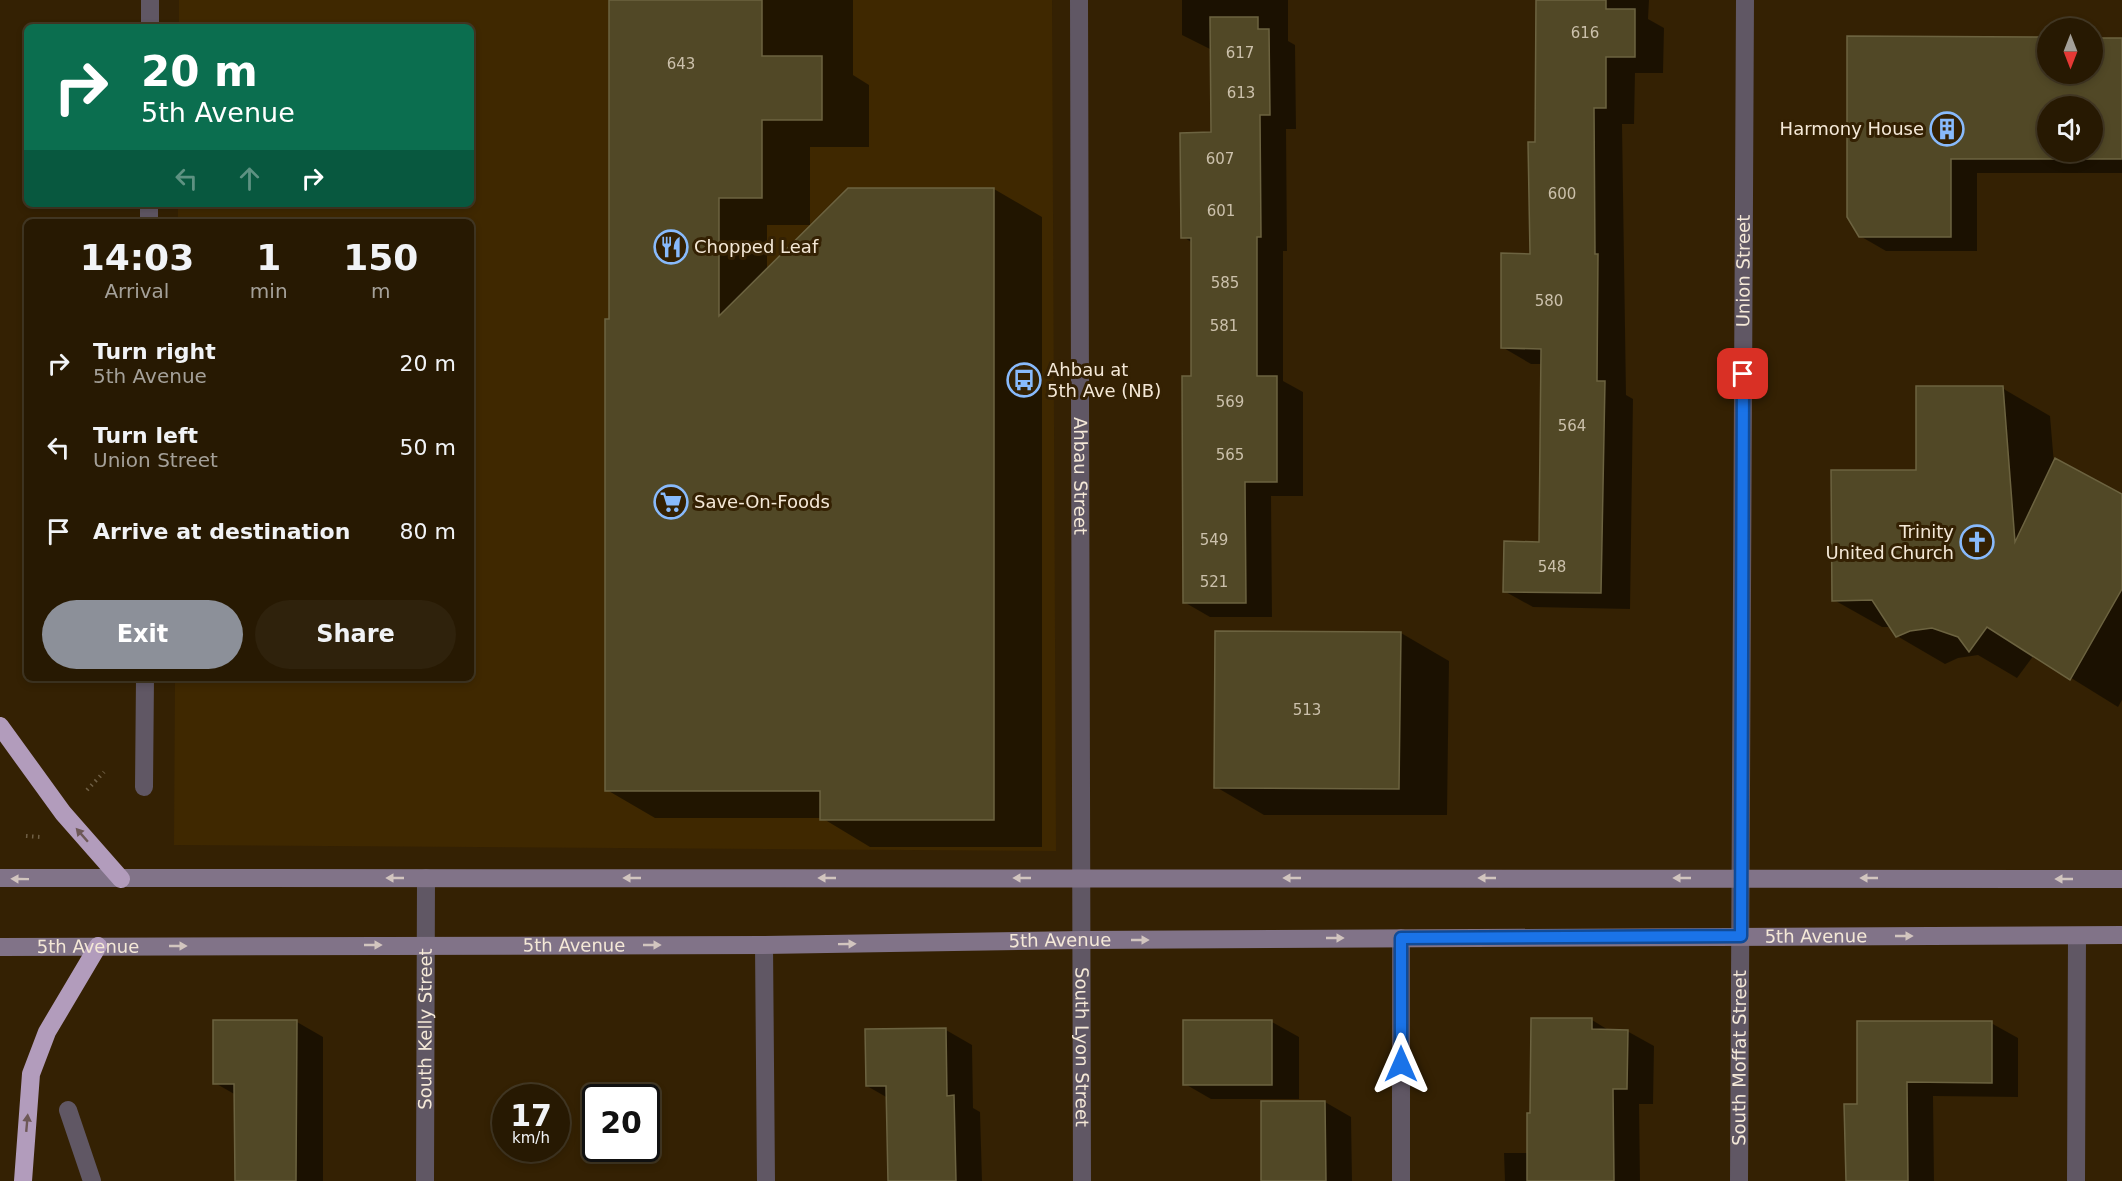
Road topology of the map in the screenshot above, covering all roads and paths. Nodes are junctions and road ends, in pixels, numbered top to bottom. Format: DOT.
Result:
graph roads {
  1 [pos="150,0"];
  2 [pos="1079,0"];
  3 [pos="1745,0"];
  4 [pos="150,24"];
  5 [pos="145,681"];
  6 [pos="0,726"];
  7 [pos="104,772"];
  8 [pos="144,787"];
  9 [pos="86,790"];
  10 [pos="26,836"];
  11 [pos="40,837"];
  12 [pos="0,878"];
  13 [pos="426,878"];
  14 [pos="1080,878"];
  15 [pos="1740,878"];
  16 [pos="121,879"];
  17 [pos="2122,879"];
  18 [pos="2122,935"];
  19 [pos="1741,936"];
  20 [pos="2078,936"];
  21 [pos="1401,938"];
  22 [pos="1082,940"];
  23 [pos="426,945"];
  24 [pos="764,945"];
  25 [pos="98,946"];
  26 [pos="0,947"];
  27 [pos="68,1110"];
  28 [pos="23,1181"];
  29 [pos="92,1181"];
  30 [pos="425,1181"];
  31 [pos="765,1181"];
  32 [pos="1082,1181"];
  33 [pos="1401,1181"];
  34 [pos="1739,1181"];
  35 [pos="2076,1181"];
  1 -- 4 [label="street"];
  2 -- 14 [label="street, Ahbau Street"];
  3 -- 15 [label="street, Union Street"];
  5 -- 8 [label="street"];
  16 -- 6 [label="highway, one-way"];
  7 -- 9 [label="path"];
  10 -- 11 [label="path"];
  16 -- 12 [label="main road, one-way"];
  14 -- 13 [label="main road, one-way"];
  13 -- 16 [label="main road, one-way"];
  13 -- 23 [label="street, South Kelly Street"];
  15 -- 14 [label="main road, one-way"];
  14 -- 22 [label="street, South Lyon Street"];
  17 -- 15 [label="main road, one-way"];
  15 -- 19 [label="street, Union Street"];
  18 -- 20 [label="main road, 5th Avenue"];
  19 -- 20 [label="main road, 5th Avenue, one-way"];
  19 -- 21 [label="main road, 5th Avenue"];
  19 -- 34 [label="street, South Moffat Street"];
  20 -- 35 [label="street"];
  22 -- 21 [label="main road, 5th Avenue, one-way"];
  21 -- 33 [label="street"];
  24 -- 22 [label="main road, 5th Avenue, one-way"];
  22 -- 32 [label="street, South Lyon Street"];
  23 -- 24 [label="main road, 5th Avenue, one-way"];
  25 -- 23 [label="main road, 5th Avenue, one-way"];
  23 -- 30 [label="street, South Kelly Street"];
  24 -- 31 [label="street"];
  25 -- 26 [label="main road, 5th Avenue"];
  28 -- 25 [label="highway, one-way"];
  27 -- 29 [label="street"];
}
